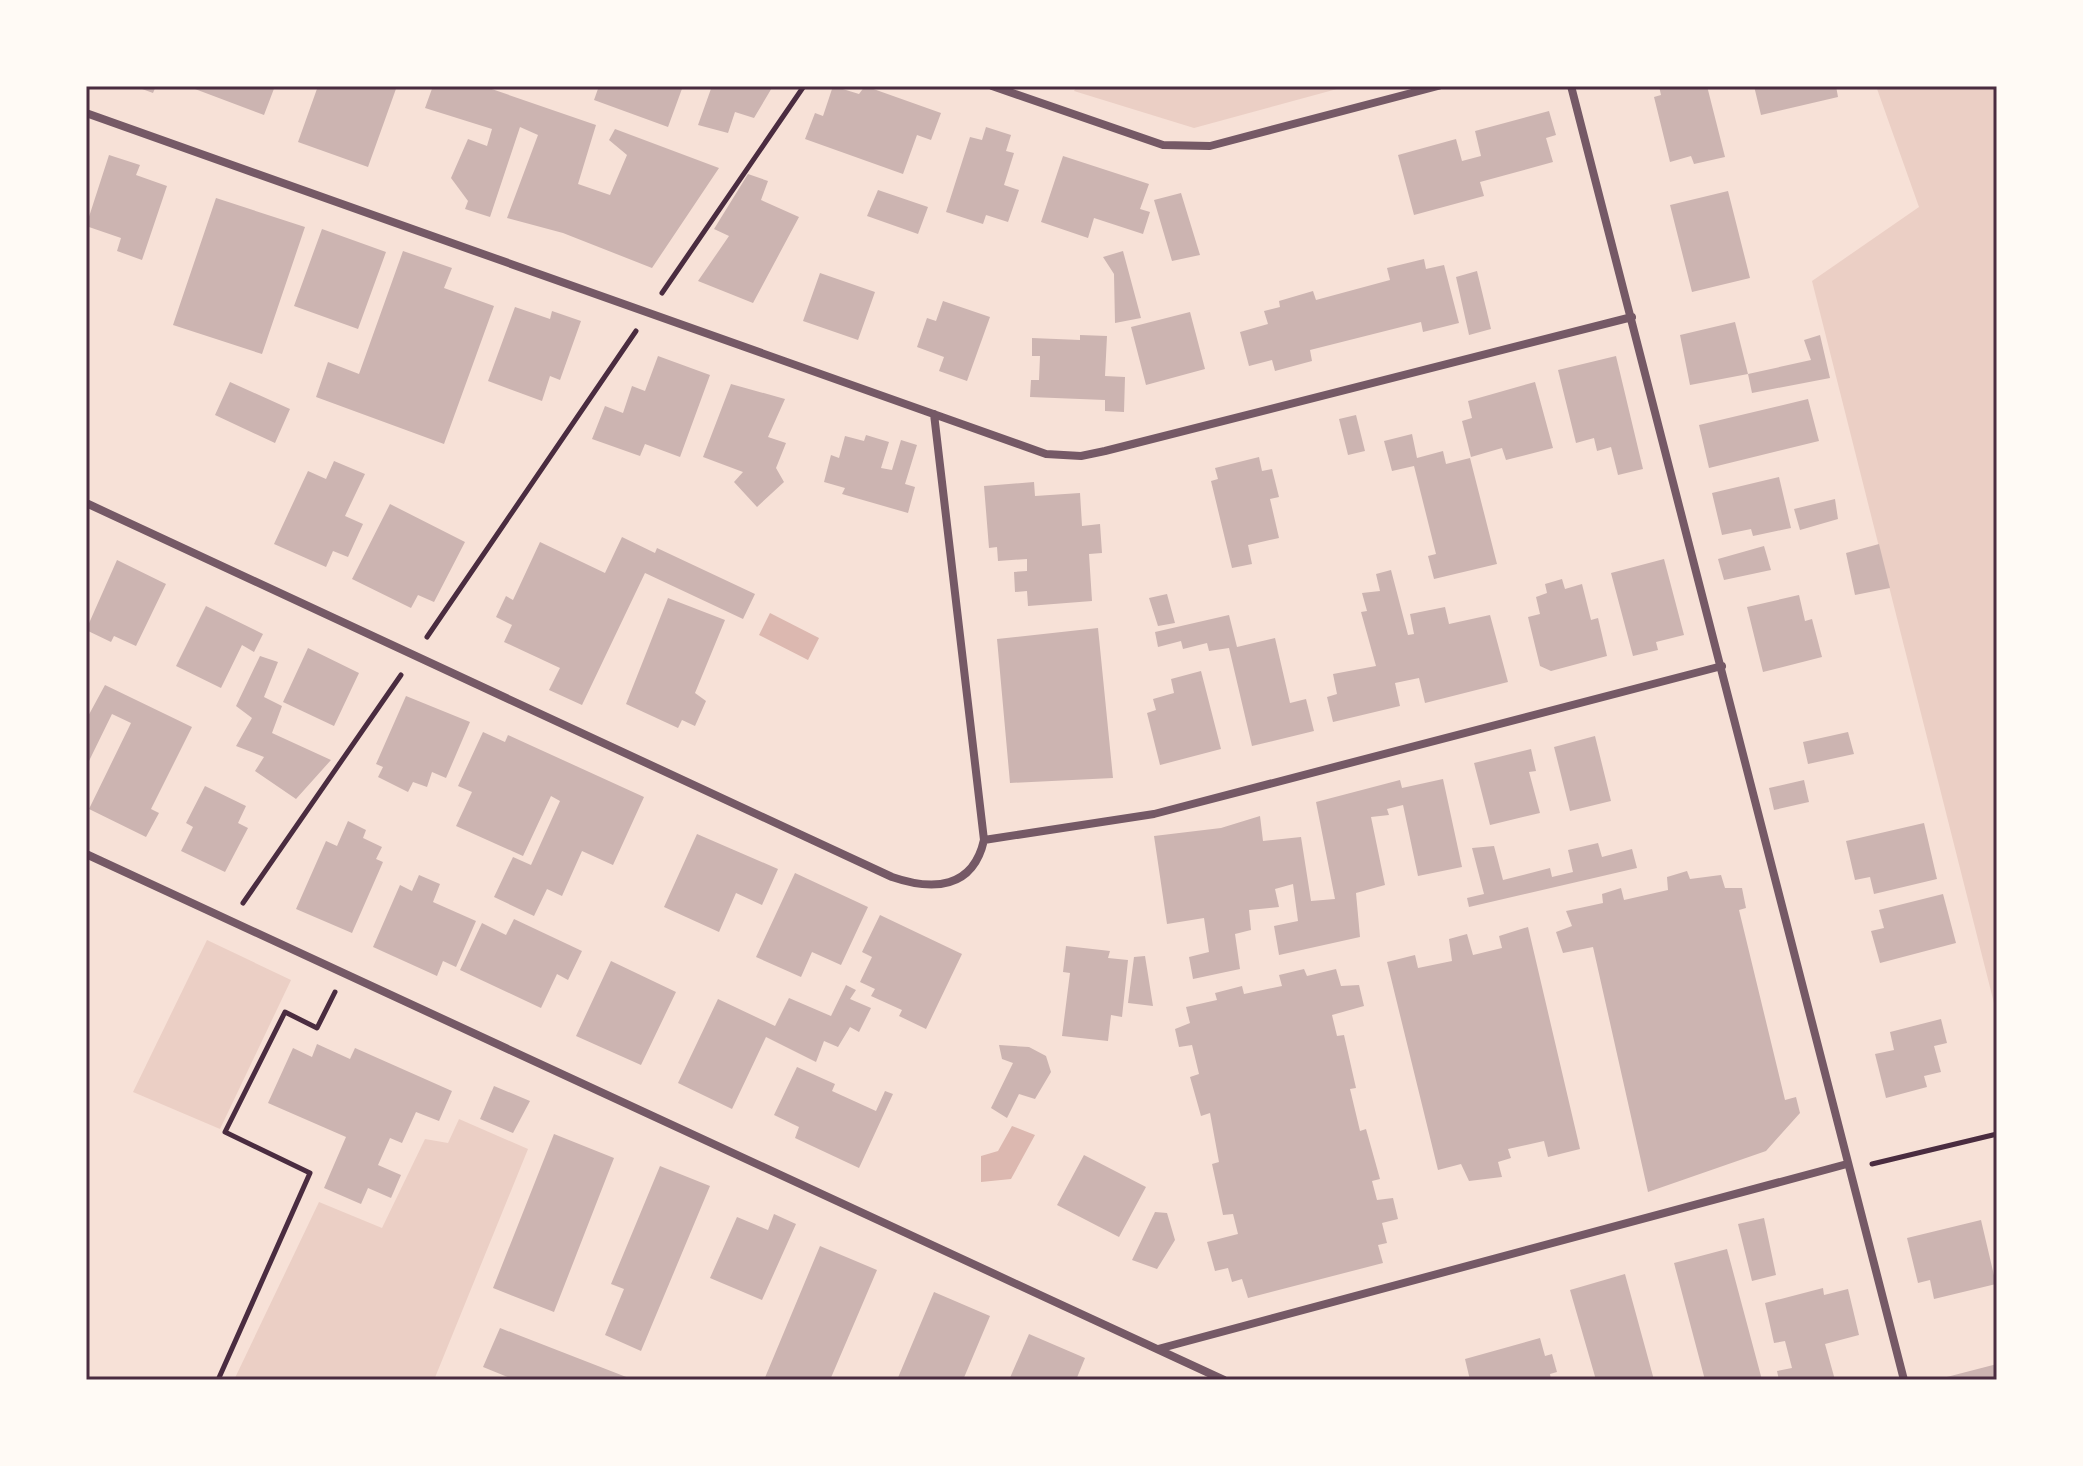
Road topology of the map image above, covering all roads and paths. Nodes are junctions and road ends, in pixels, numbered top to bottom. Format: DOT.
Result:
graph roads {
  1 [pos="804,86"];
  2 [pos="992,86"];
  3 [pos="1438,86"];
  4 [pos="1571,86"];
  5 [pos="86,113"];
  6 [pos="649,313"];
  7 [pos="1632,317"];
  8 [pos="934,414"];
  9 [pos="86,503"];
  10 [pos="414,655"];
  11 [pos="1722,666"];
  12 [pos="984,840"];
  13 [pos="86,854"];
  14 [pos="231,921"];
  15 [pos="344,973"];
  16 [pos="1997,1134"];
  17 [pos="1847,1164"];
  18 [pos="1157,1349"];
  19 [pos="218,1380"];
  20 [pos="1224,1380"];
  21 [pos="1904,1380"];
  1 -- 6 [label="path"];
  2 -- 3 [label="street"];
  4 -- 7 [label="street"];
  5 -- 6 [label="street"];
  6 -- 8 [label="street"];
  6 -- 10 [label="path"];
  7 -- 8 [label="street"];
  7 -- 11 [label="street"];
  8 -- 12 [label="street"];
  9 -- 10 [label="street"];
  10 -- 12 [label="street"];
  10 -- 14 [label="path"];
  11 -- 12 [label="street"];
  11 -- 17 [label="street"];
  13 -- 14 [label="street"];
  14 -- 15 [label="street"];
  15 -- 18 [label="street"];
  15 -- 19 [label="path"];
  16 -- 17 [label="path"];
  17 -- 18 [label="street"];
  17 -- 21 [label="street"];
  18 -- 20 [label="street"];
}
